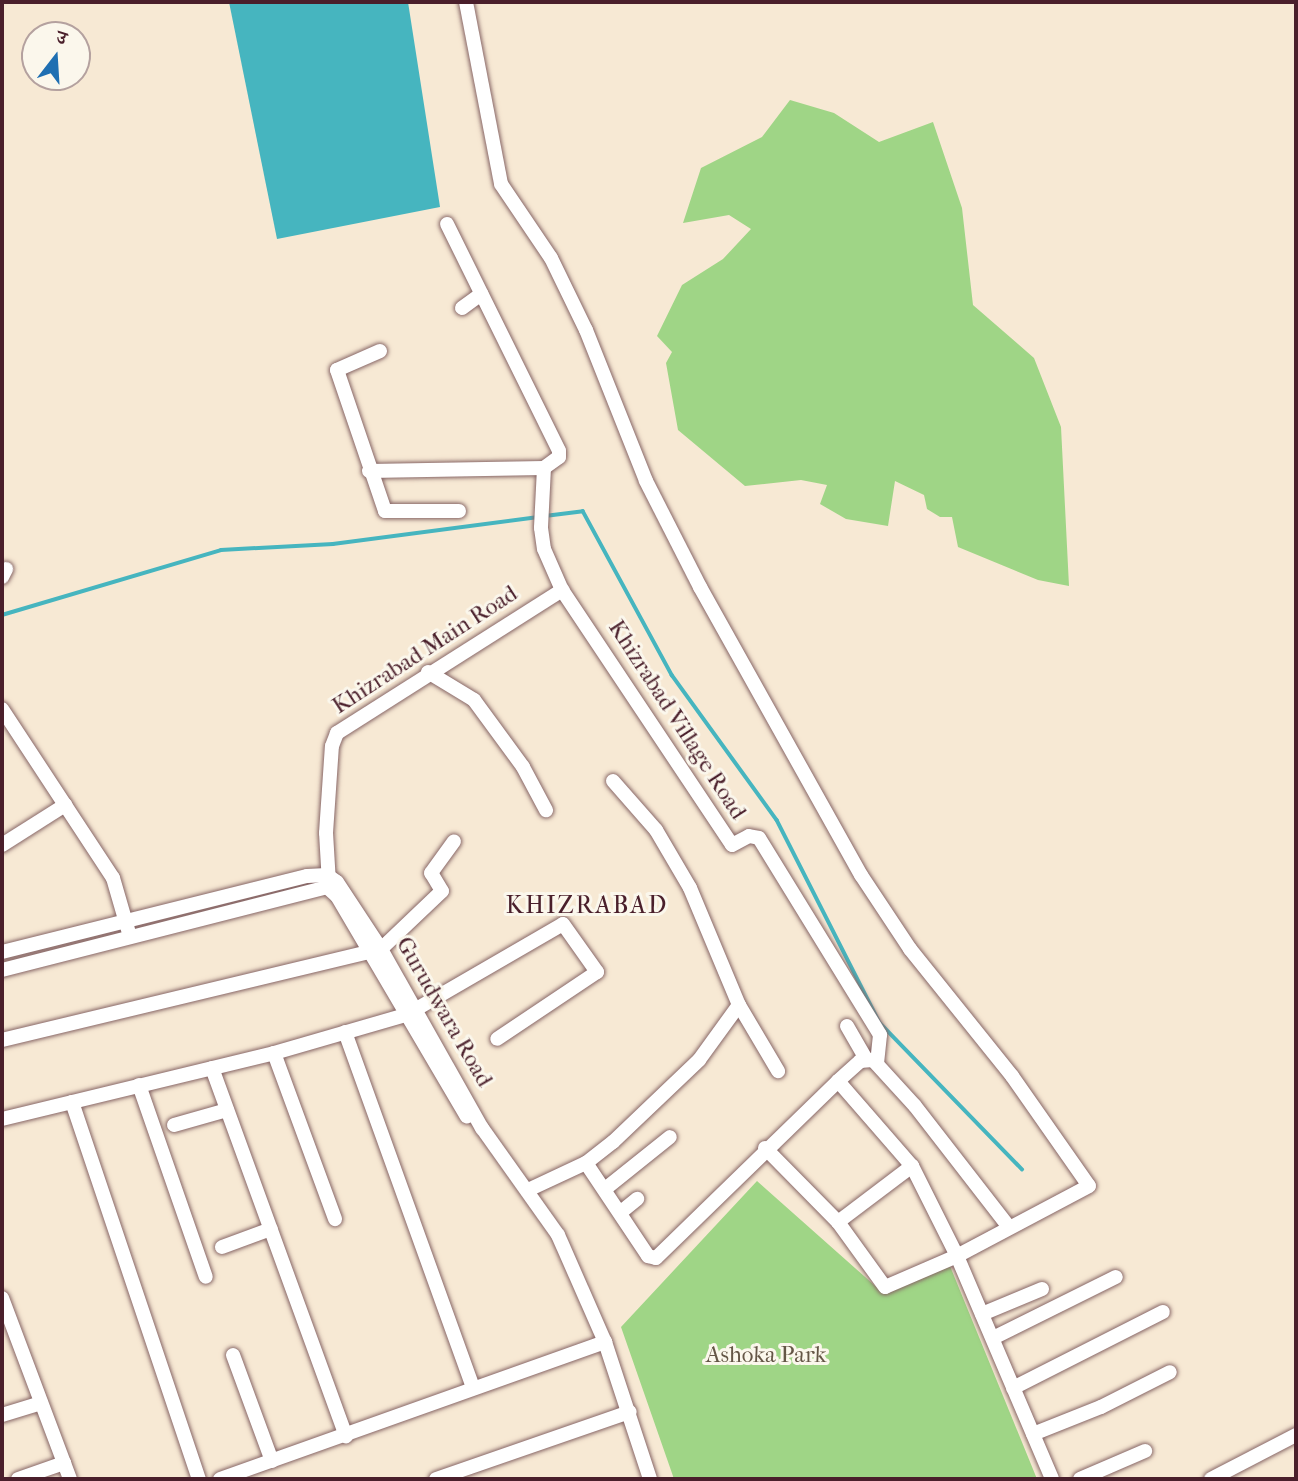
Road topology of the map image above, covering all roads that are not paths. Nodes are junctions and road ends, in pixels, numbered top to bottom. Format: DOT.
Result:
graph roads {
  1 [pos="466,2"];
  2 [pos="447,224"];
  3 [pos="481,294"];
  4 [pos="462,308"];
  5 [pos="380,352"];
  6 [pos="544,468"];
  7 [pos="369,471"];
  8 [pos="459,511"];
  9 [pos="562,590"];
  10 [pos="428,672"];
  11 [pos="2,709"];
  12 [pos="613,781"];
  13 [pos="65,805"];
  14 [pos="546,810"];
  15 [pos="454,841"];
  16 [pos="2,845"];
  17 [pos="329,883"];
  18 [pos="128,931"];
  19 [pos="375,950"];
  20 [pos="2,952"];
  21 [pos="2,970"];
  22 [pos="739,1005"];
  23 [pos="411,1013"];
  24 [pos="847,1026"];
  25 [pos="345,1032"];
  26 [pos="497,1039"];
  27 [pos="2,1040"];
  28 [pos="274,1053"];
  29 [pos="871,1061"];
  30 [pos="212,1068"];
  31 [pos="778,1071"];
  32 [pos="838,1081"];
  33 [pos="139,1086"];
  34 [pos="72,1102"];
  35 [pos="227,1110"];
  36 [pos="2,1119"];
  37 [pos="174,1125"];
  38 [pos="670,1137"];
  39 [pos="765,1148"];
  40 [pos="586,1163"];
  41 [pos="912,1166"];
  42 [pos="605,1189"];
  43 [pos="528,1190"];
  44 [pos="637,1199"];
  45 [pos="621,1212"];
  46 [pos="335,1219"];
  47 [pos="838,1222"];
  48 [pos="1009,1227"];
  49 [pos="271,1229"];
  50 [pos="222,1247"];
  51 [pos="957,1256"];
  52 [pos="206,1277"];
  53 [pos="1116,1277"];
  54 [pos="1042,1289"];
  55 [pos="2,1298"];
  56 [pos="1163,1312"];
  57 [pos="982,1314"];
  58 [pos="9,1338"];
  59 [pos="993,1338"];
  60 [pos="605,1342"];
  61 [pos="233,1355"];
  62 [pos="1170,1372"];
  63 [pos="473,1387"];
  64 [pos="1013,1388"];
  65 [pos="41,1402"];
  66 [pos="629,1412"];
  67 [pos="2,1415"];
  68 [pos="1033,1434"];
  69 [pos="1296,1435"];
  70 [pos="346,1436"];
  71 [pos="1145,1451"];
  72 [pos="272,1461"];
  73 [pos="64,1463"];
  74 [pos="18,1479"];
  75 [pos="70,1479"];
  76 [pos="199,1479"];
  77 [pos="220,1479"];
  78 [pos="436,1479"];
  79 [pos="650,1479"];
  80 [pos="1052,1479"];
  81 [pos="1080,1479"];
  82 [pos="1210,1479"];
  1 -- 48 [label="street"];
  2 -- 3 [label="street"];
  3 -- 4 [label="street"];
  3 -- 6 [label="street"];
  5 -- 7 [label="street"];
  6 -- 7 [label="street"];
  6 -- 9 [label="street"];
  7 -- 8 [label="street"];
  9 -- 10 [label="street, Khizrabad Main Road"];
  9 -- 29 [label="street, Khizrabad Village Road"];
  10 -- 14 [label="street"];
  10 -- 17 [label="street, Khizrabad Main Road"];
  11 -- 13 [label="street"];
  12 -- 22 [label="street"];
  13 -- 16 [label="street"];
  13 -- 18 [label="street"];
  15 -- 19 [label="street"];
  17 -- 18 [label="street"];
  17 -- 19 [label="street, Gurudwara Road"];
  18 -- 20 [label="street"];
  18 -- 21 [label="street"];
  19 -- 23 [label="street, Gurudwara Road"];
  19 -- 27 [label="street"];
  22 -- 31 [label="street"];
  22 -- 40 [label="street"];
  23 -- 25 [label="street"];
  23 -- 26 [label="street"];
  23 -- 43 [label="street, Gurudwara Road"];
  24 -- 29 [label="street"];
  25 -- 28 [label="street"];
  25 -- 63 [label="street"];
  28 -- 30 [label="street"];
  28 -- 46 [label="street"];
  29 -- 32 [label="street"];
  29 -- 48 [label="street"];
  30 -- 33 [label="street"];
  30 -- 35 [label="street"];
  32 -- 39 [label="street"];
  32 -- 41 [label="street"];
  33 -- 34 [label="street"];
  33 -- 52 [label="street"];
  34 -- 36 [label="street"];
  34 -- 76 [label="street"];
  35 -- 37 [label="street"];
  35 -- 49 [label="street"];
  38 -- 42 [label="street"];
  39 -- 45 [label="street"];
  39 -- 47 [label="street"];
  40 -- 42 [label="street"];
  40 -- 43 [label="street"];
  41 -- 47 [label="street"];
  41 -- 51 [label="street"];
  42 -- 45 [label="street"];
  43 -- 60 [label="street"];
  44 -- 45 [label="street"];
  47 -- 51 [label="street"];
  48 -- 51 [label="street"];
  49 -- 50 [label="street"];
  49 -- 70 [label="street"];
  51 -- 57 [label="street"];
  53 -- 59 [label="street"];
  54 -- 57 [label="street"];
  55 -- 58 [label="street"];
  56 -- 64 [label="street"];
  57 -- 59 [label="street"];
  58 -- 65 [label="street"];
  59 -- 64 [label="street"];
  60 -- 63 [label="street"];
  60 -- 66 [label="street"];
  61 -- 72 [label="street"];
  62 -- 68 [label="street"];
  63 -- 70 [label="street"];
  64 -- 68 [label="street"];
  65 -- 67 [label="street"];
  65 -- 73 [label="street"];
  66 -- 78 [label="street"];
  66 -- 79 [label="street"];
  68 -- 80 [label="street"];
  69 -- 82 [label="street"];
  70 -- 72 [label="street"];
  71 -- 81 [label="street"];
  72 -- 77 [label="street"];
  73 -- 74 [label="street"];
  73 -- 75 [label="street"];
}
